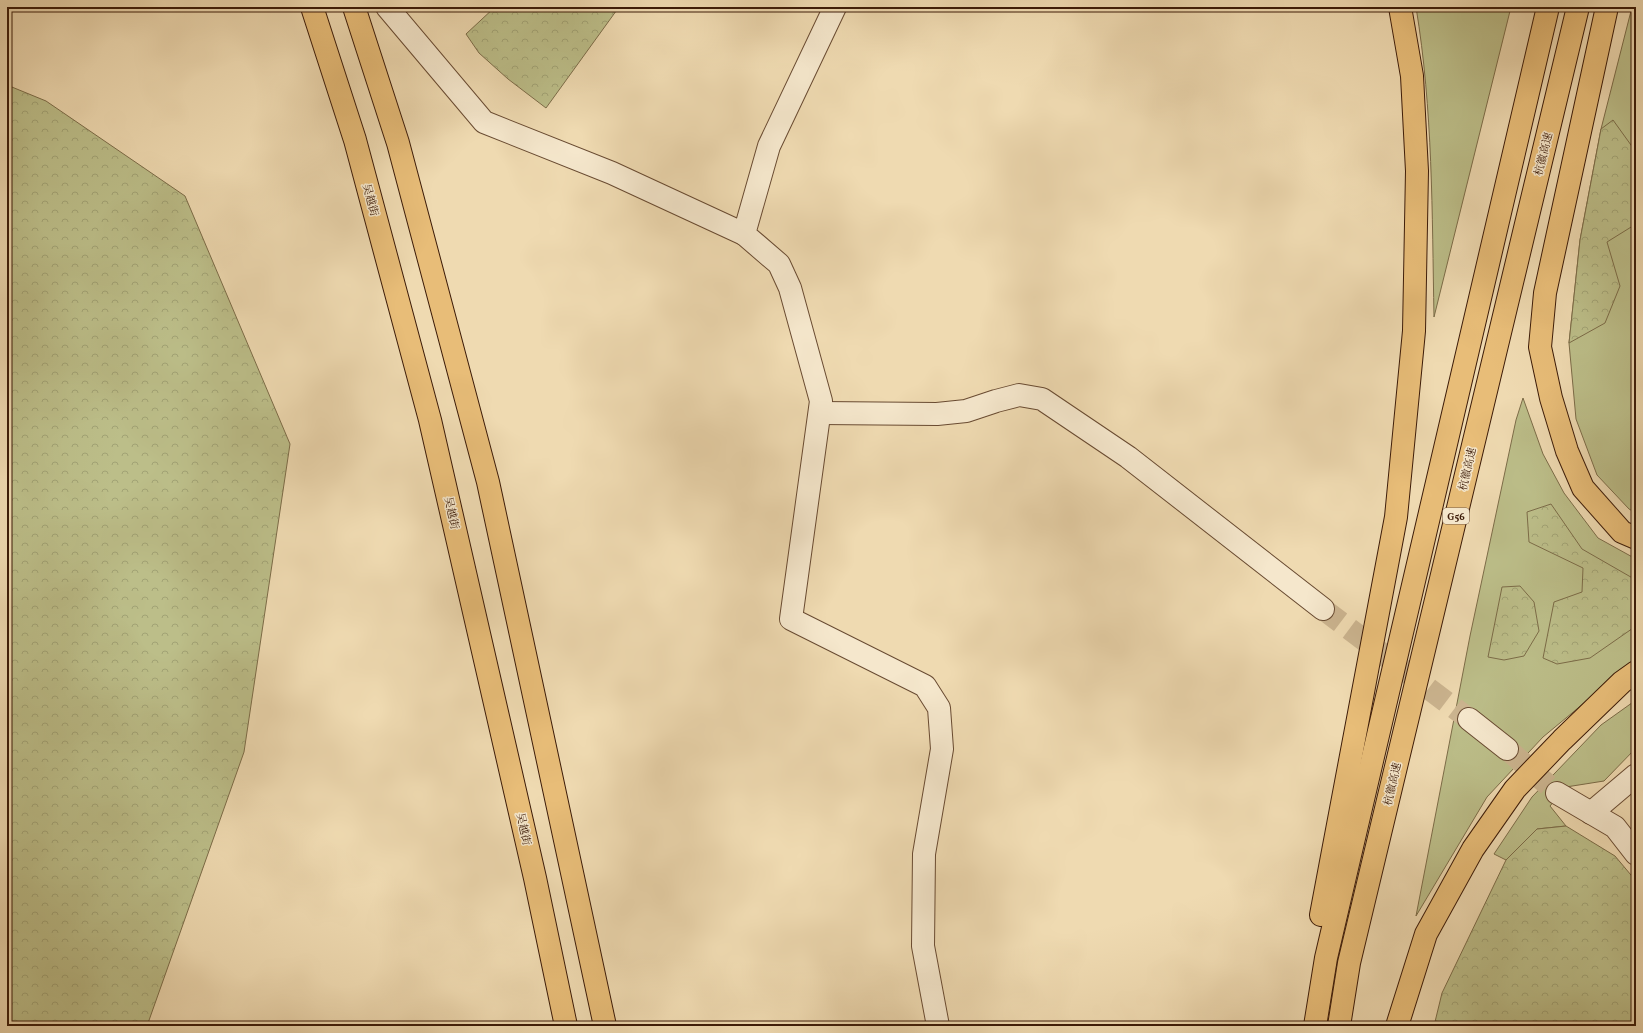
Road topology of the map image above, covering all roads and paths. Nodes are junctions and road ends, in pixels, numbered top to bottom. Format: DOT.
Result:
graph roads {
  1 [pos="312,7"];
  2 [pos="354,7"];
  3 [pos="387,7"];
  4 [pos="836,7"];
  5 [pos="1400,7"];
  6 [pos="1548,7"];
  7 [pos="1578,7"];
  8 [pos="1607,7"];
  9 [pos="744,234"];
  10 [pos="820,413"];
  11 [pos="1636,538"];
  12 [pos="1323,609"];
  13 [pos="1636,672"];
  14 [pos="1469,719"];
  15 [pos="1507,749"];
  16 [pos="1636,776"];
  17 [pos="1557,793"];
  18 [pos="1591,813"];
  19 [pos="1636,854"];
  20 [pos="566,1026"];
  21 [pos="605,1026"];
  22 [pos="938,1026"];
  23 [pos="1301,1026"];
  24 [pos="1314,1026"];
  25 [pos="1339,1026"];
  26 [pos="1396,1026"];
  1 -- 20 [label="highway, 吴越街"];
  2 -- 21 [label="highway"];
  3 -- 9 [label="street"];
  4 -- 9 [label="street"];
  5 -- 23 [label="highway"];
  6 -- 24 [label="highway, G56"];
  7 -- 25 [label="highway, 杭徽高速 / G56"];
  8 -- 11 [label="highway"];
  9 -- 10 [label="street"];
  10 -- 12 [label="street"];
  10 -- 22 [label="street"];
  13 -- 26 [label="highway"];
  14 -- 15 [label="street"];
  16 -- 18 [label="street"];
  17 -- 18 [label="street"];
  18 -- 19 [label="street"];
}
